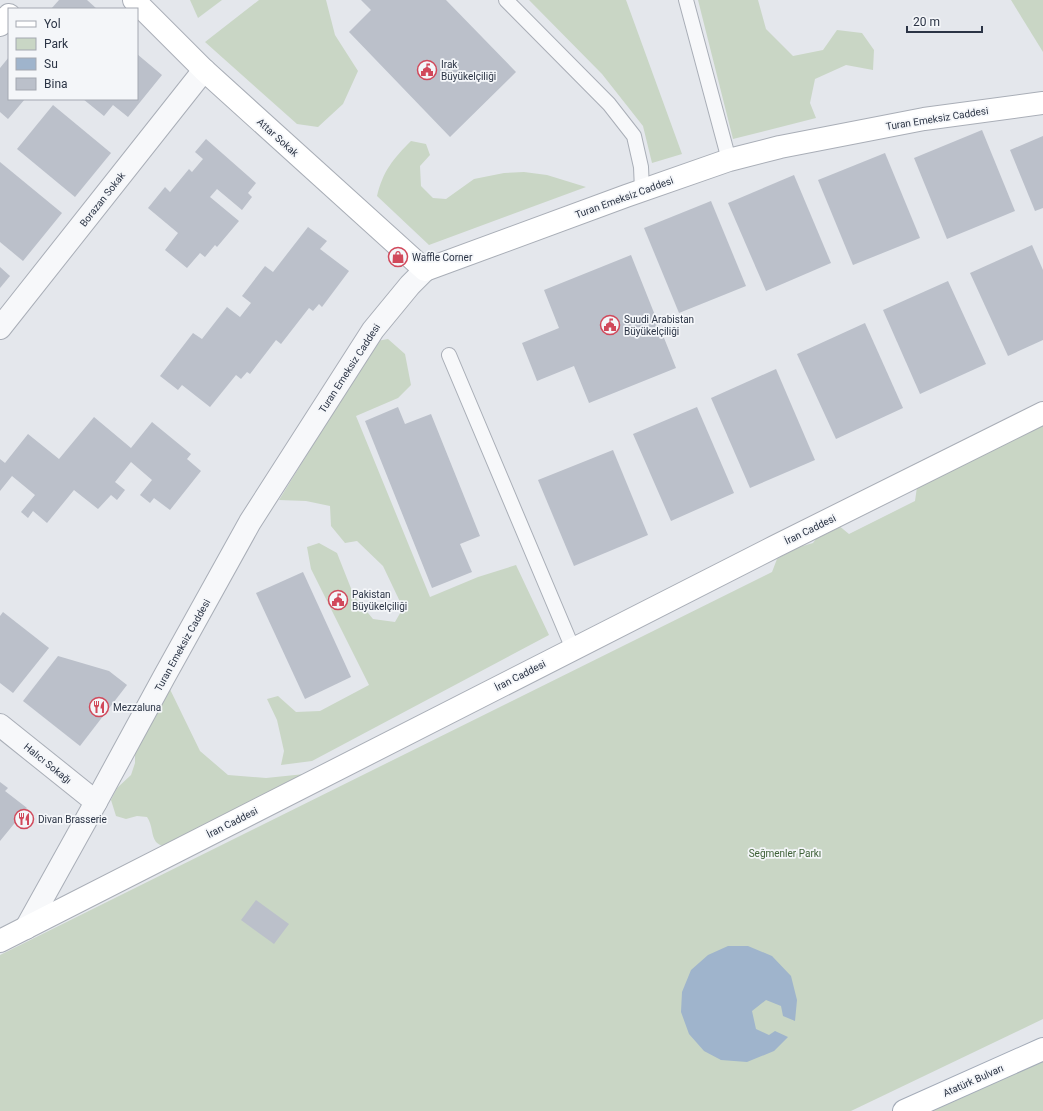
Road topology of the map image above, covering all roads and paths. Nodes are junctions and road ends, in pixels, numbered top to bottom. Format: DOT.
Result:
graph roads {
  1 [pos="134,0"];
  2 [pos="506,0"];
  3 [pos="686,0"];
  4 [pos="8,16"];
  5 [pos="0,25"];
  6 [pos="204,70"];
  7 [pos="1043,103"];
  8 [pos="729,160"];
  9 [pos="642,190"];
  10 [pos="425,270"];
  11 [pos="0,328"];
  12 [pos="449,355"];
  13 [pos="1043,414"];
  14 [pos="573,649"];
  15 [pos="0,725"];
  16 [pos="96,802"];
  17 [pos="26,928"];
  18 [pos="0,941"];
  19 [pos="1043,1049"];
  20 [pos="904,1111"];
  1 -- 6 [label="main road, Attar Sokak"];
  2 -- 9 [label="lane"];
  3 -- 8 [label="lane"];
  4 -- 5 [label="main road"];
  6 -- 10 [label="main road, Attar Sokak"];
  6 -- 11 [label="street, Borazan Sokak"];
  7 -- 8 [label="main road, Turan Emeksiz Caddesi"];
  8 -- 9 [label="main road, Turan Emeksiz Caddesi"];
  9 -- 10 [label="main road, Turan Emeksiz Caddesi"];
  10 -- 16 [label="street, Turan Emeksiz Caddesi"];
  12 -- 14 [label="lane"];
  13 -- 14 [label="main road, İran Caddesi"];
  14 -- 17 [label="main road, İran Caddesi"];
  15 -- 16 [label="street, Halıcı Sokağı"];
  16 -- 17 [label="street, Turan Emeksiz Caddesi"];
  17 -- 18 [label="main road, İran Caddesi"];
  19 -- 20 [label="main road, Atatürk Bulvarı"];
}
